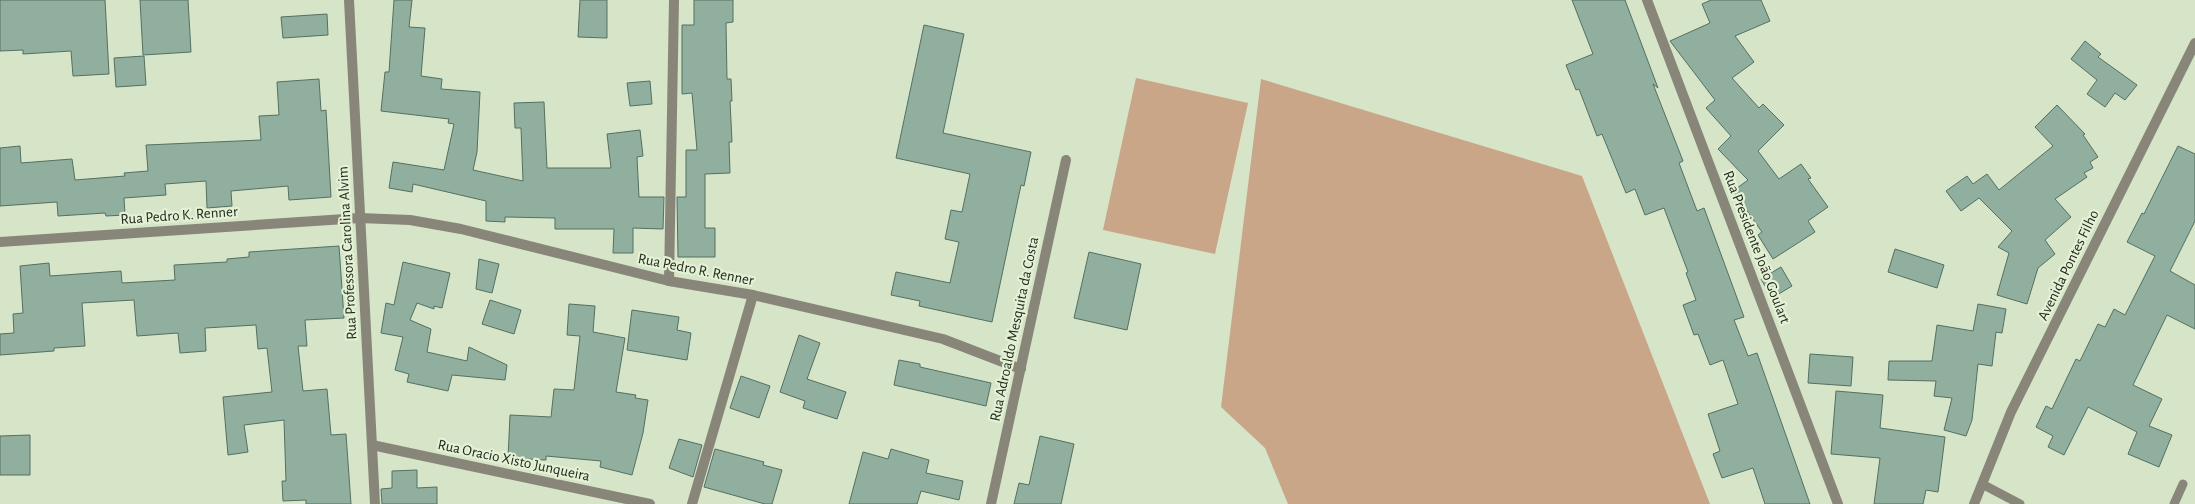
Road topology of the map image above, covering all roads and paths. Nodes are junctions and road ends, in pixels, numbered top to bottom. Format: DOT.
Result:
graph roads {
  1 [pos="349,0"];
  2 [pos="674,0"];
  3 [pos="1647,0"];
  4 [pos="2195,42"];
  5 [pos="1066,160"];
  6 [pos="360,218"];
  7 [pos="0,242"];
  8 [pos="669,281"];
  9 [pos="753,295"];
  10 [pos="1021,369"];
  11 [pos="372,445"];
  12 [pos="1982,484"];
  13 [pos="2183,484"];
  14 [pos="375,504"];
  15 [pos="650,504"];
  16 [pos="692,504"];
  17 [pos="992,504"];
  18 [pos="1838,504"];
  19 [pos="1974,504"];
  20 [pos="2020,504"];
  21 [pos="2174,504"];
  1 -- 6 [label="street, Rua Professora Carolina Alvim"];
  2 -- 8 [label="street"];
  3 -- 18 [label="street, Rua Presidente João Goulart"];
  4 -- 12 [label="street, Avenida Pontes Filho"];
  5 -- 10 [label="street, Rua Adroaldo Mesquita da Costa"];
  6 -- 7 [label="street, Rua Pedro K. Renner"];
  6 -- 8 [label="street, Rua Pedro R. Renner"];
  6 -- 11 [label="street, Rua Professora Carolina Alvim"];
  8 -- 9 [label="street, Rua Pedro R. Renner"];
  9 -- 10 [label="street, Rua Pedro R. Renner"];
  9 -- 16 [label="street"];
  10 -- 17 [label="street, Rua Adroaldo Mesquita da Costa"];
  11 -- 14 [label="street, Rua Professora Carolina Alvim"];
  11 -- 15 [label="street, Rua Oracio Xisto Junqueira"];
  12 -- 19 [label="street, Avenida Pontes Filho"];
  12 -- 20 [label="lane"];
  13 -- 21 [label="lane"];
}
